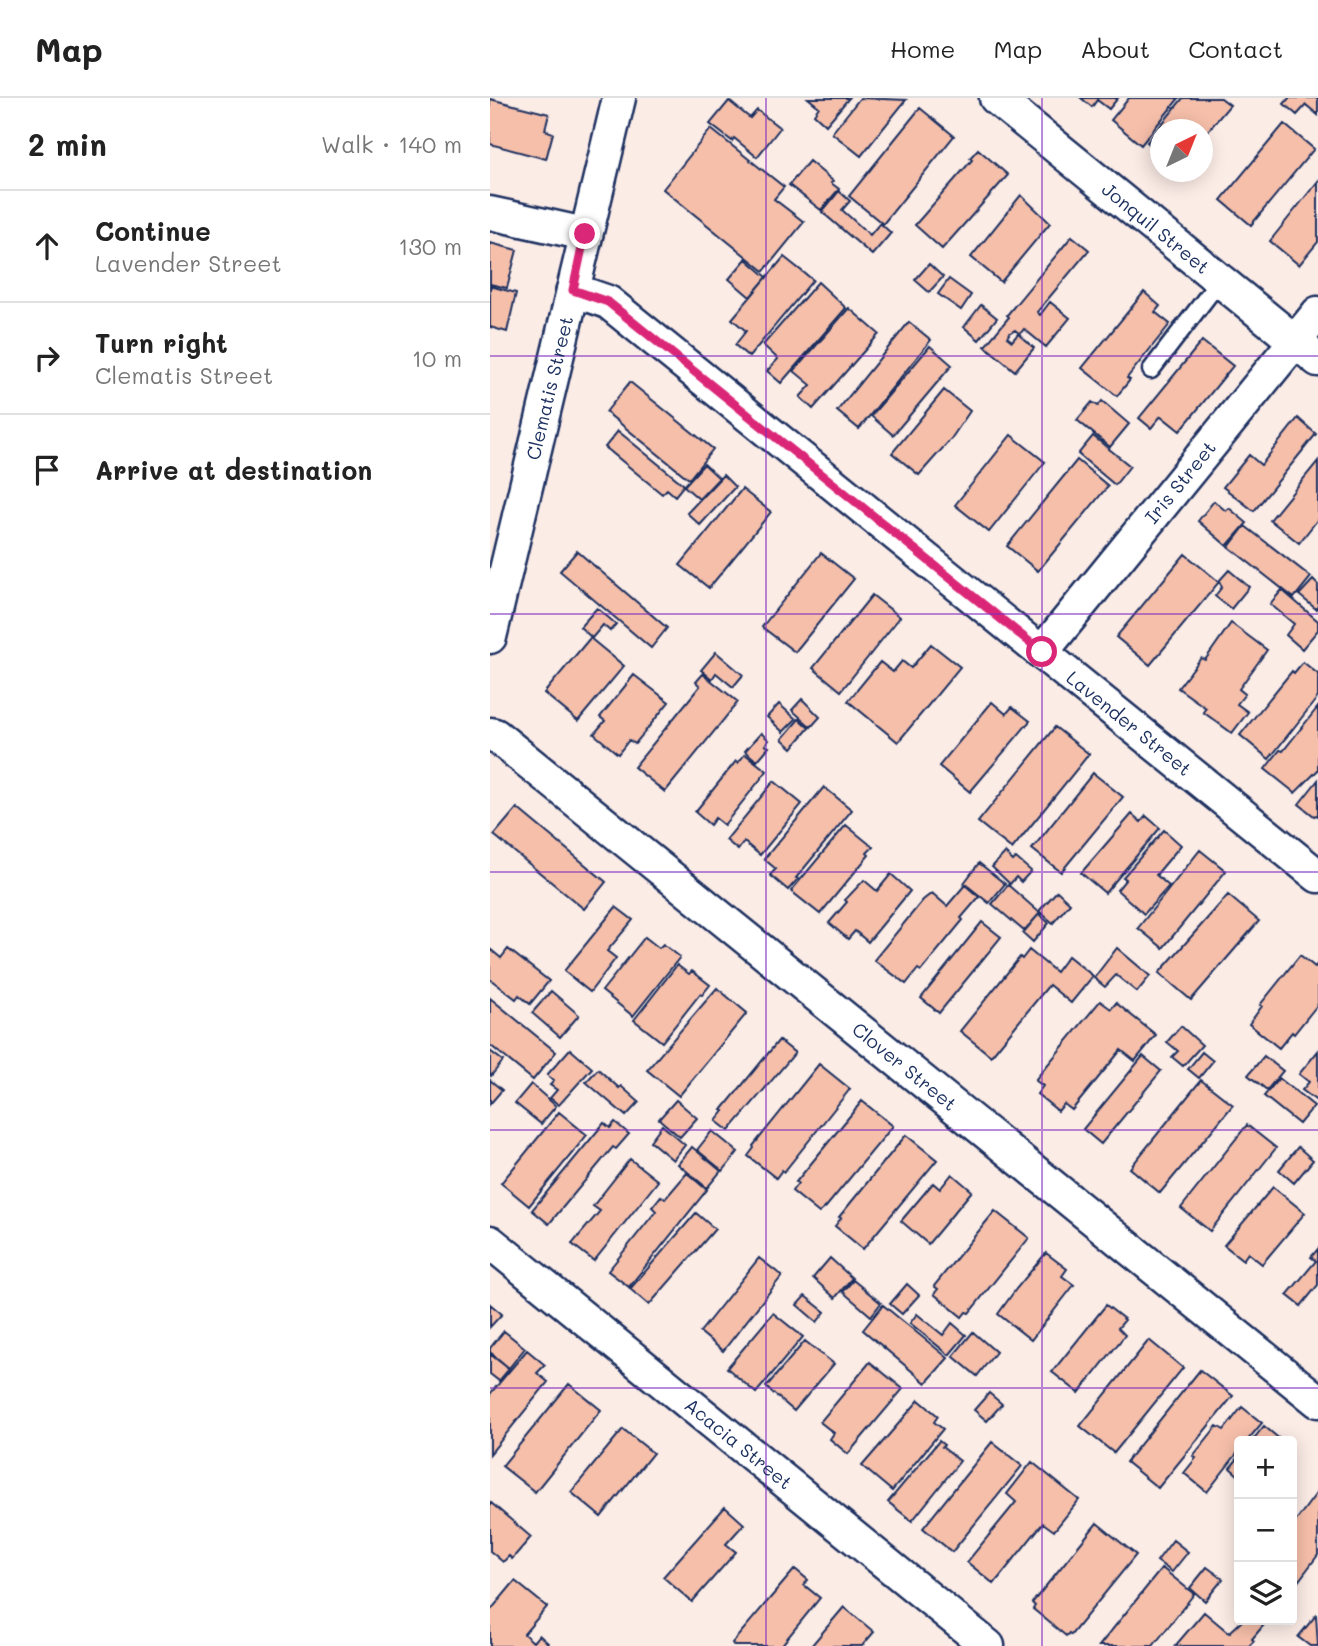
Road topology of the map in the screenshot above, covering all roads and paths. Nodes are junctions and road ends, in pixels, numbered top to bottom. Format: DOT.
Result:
graph roads {
  1 [pos="619,98"];
  2 [pos="996,98"];
  3 [pos="490,213"];
  4 [pos="585,234"];
  5 [pos="1220,280"];
  6 [pos="573,290"];
  7 [pos="1318,313"];
  8 [pos="1307,351"];
  9 [pos="1151,370"];
  10 [pos="490,637"];
  11 [pos="1042,652"];
  12 [pos="490,734"];
  13 [pos="1318,876"];
  14 [pos="490,1242"];
  15 [pos="1318,1401"];
  16 [pos="988,1646"];
  1 -- 4 [label="street, Clematis Street"];
  2 -- 5 [label="street, Jonquil Street"];
  3 -- 4 [label="street"];
  4 -- 6 [label="street, Clematis Street"];
  5 -- 8 [label="street, Jonquil Street"];
  5 -- 9 [label="lane"];
  6 -- 10 [label="street, Clematis Street"];
  6 -- 11 [label="street, Lavender Street"];
  7 -- 8 [label="street, Iris Street"];
  8 -- 11 [label="street, Iris Street"];
  11 -- 13 [label="street, Lavender Street"];
  12 -- 15 [label="street, Clover Street"];
  14 -- 16 [label="street, Acacia Street"];
}
